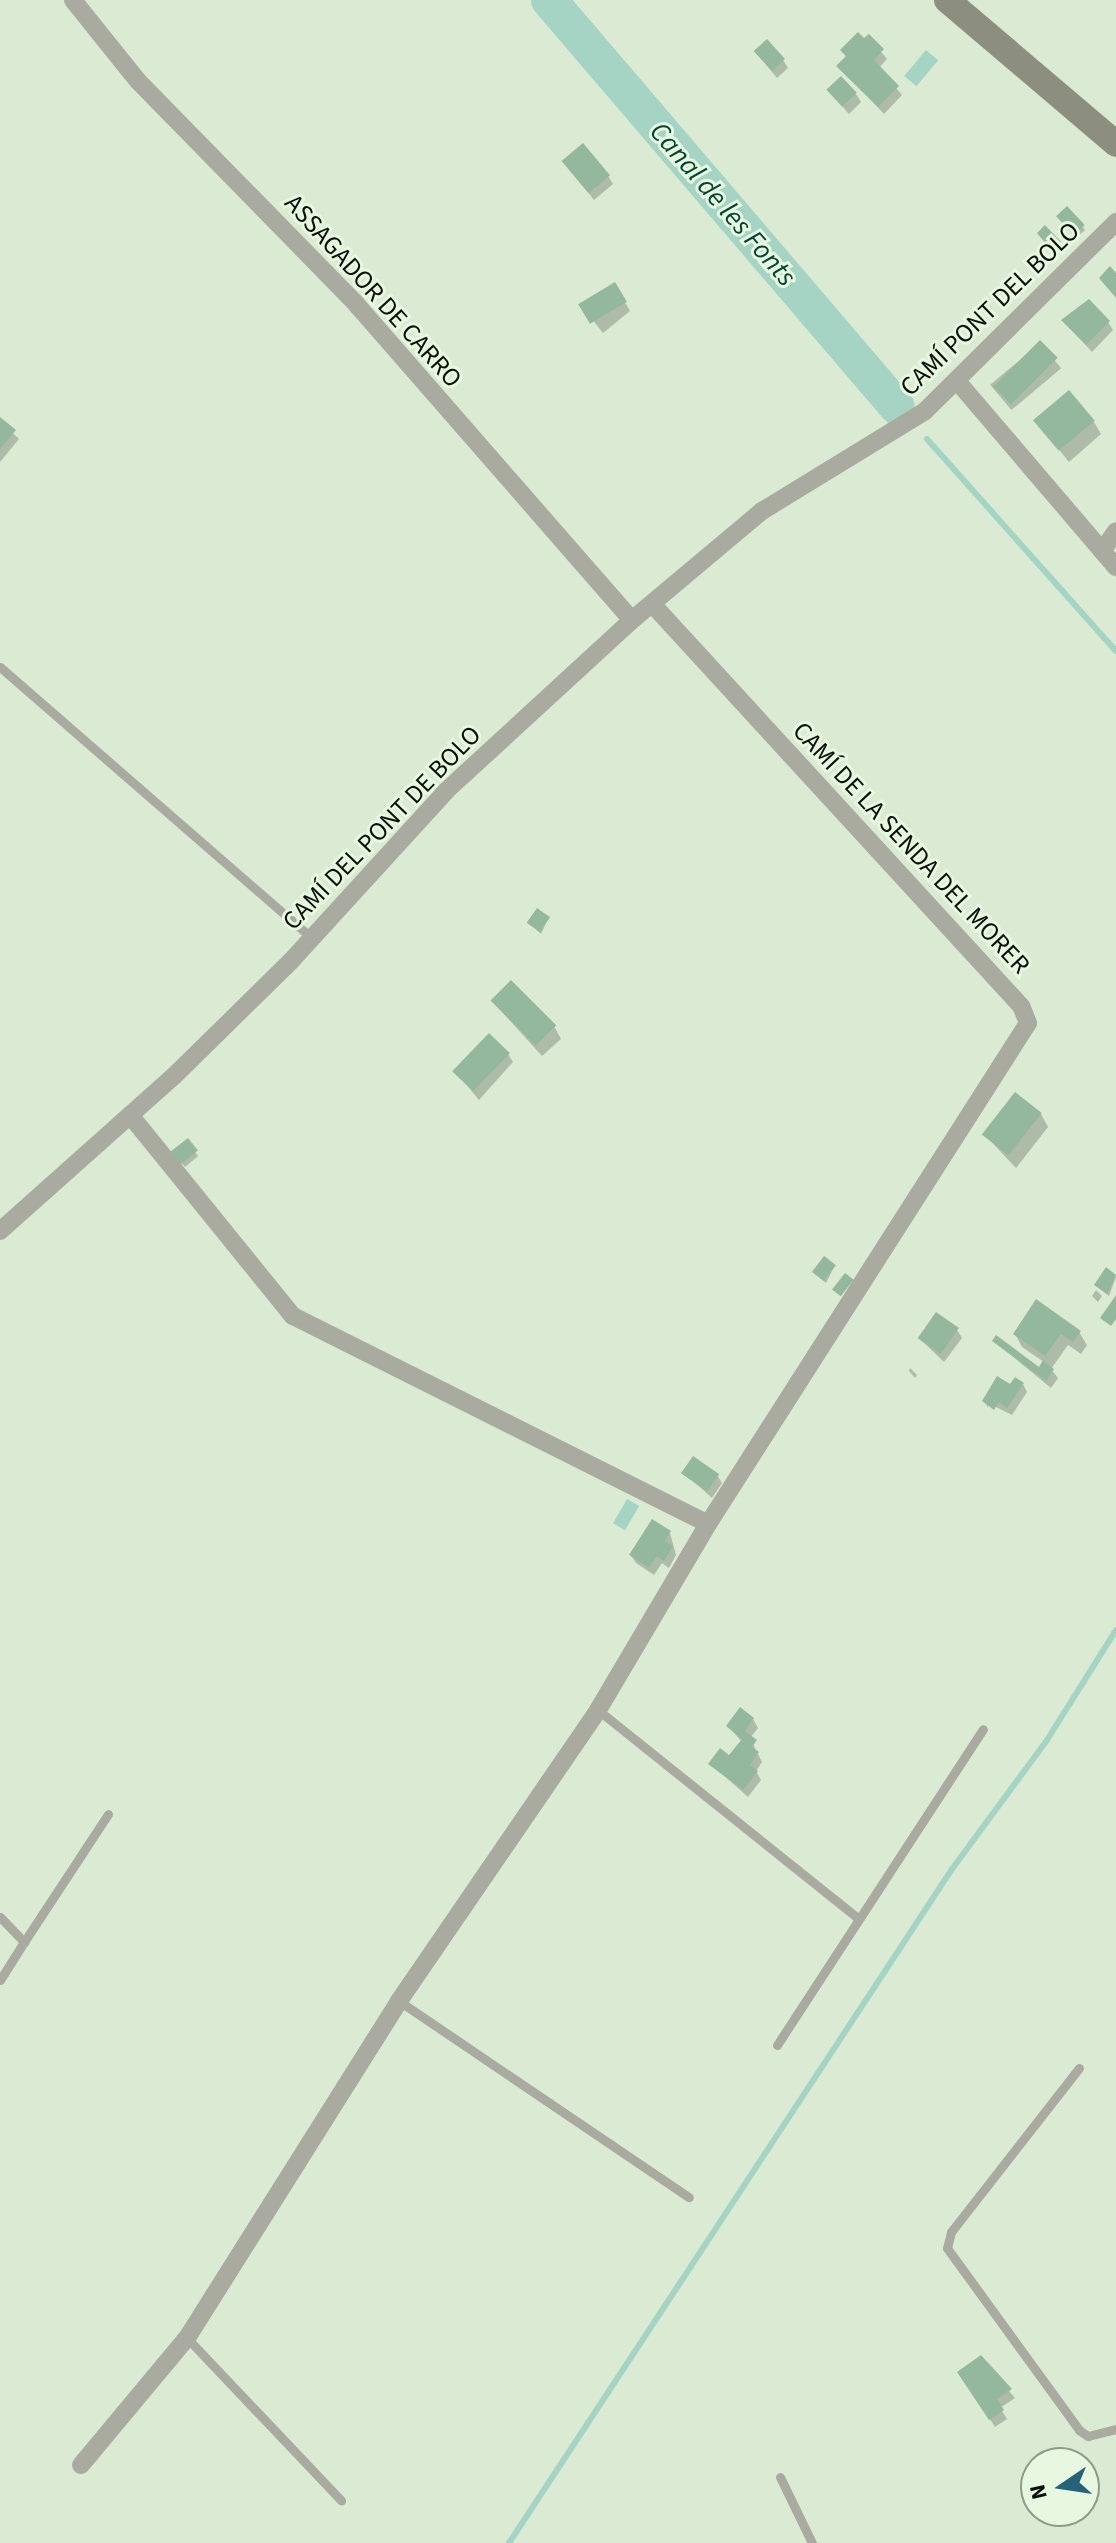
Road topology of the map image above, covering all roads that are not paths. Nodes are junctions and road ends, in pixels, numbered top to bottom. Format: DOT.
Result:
graph roads {
  1 [pos="73,0"];
  2 [pos="947,0"];
  3 [pos="1020,61"];
  4 [pos="1116,126"];
  5 [pos="1116,144"];
  6 [pos="1116,222"];
  7 [pos="957,381"];
  8 [pos="899,431"];
  9 [pos="1116,531"];
  10 [pos="1102,551"];
  11 [pos="1116,567"];
  12 [pos="653,605"];
  13 [pos="632,620"];
  14 [pos="0,667"];
  15 [pos="312,938"];
  16 [pos="130,1115"];
  17 [pos="0,1231"];
  18 [pos="708,1524"];
  19 [pos="598,1710"];
  20 [pos="983,1729"];
  21 [pos="108,1814"];
  22 [pos="0,1917"];
  23 [pos="859,1919"];
  24 [pos="24,1942"];
  25 [pos="0,1980"];
  26 [pos="399,2001"];
  27 [pos="777,2045"];
  28 [pos="1079,2068"];
  29 [pos="689,2197"];
  30 [pos="187,2338"];
  31 [pos="1116,2429"];
  32 [pos="81,2465"];
  33 [pos="780,2477"];
  34 [pos="341,2500"];
  35 [pos="812,2543"];
  1 -- 13 [label="street, ASSAGADOR DE CARRO"];
  2 -- 3 [label="street"];
  3 -- 4 [label="street"];
  3 -- 5 [label="street"];
  6 -- 7 [label="street, CAMÍ PONT DEL BOLO"];
  7 -- 8 [label="street, CAMÍ PONT DEL BOLO"];
  7 -- 10 [label="street"];
  8 -- 12 [label="street, CAMÍ DEL PONT DE BOLO"];
  9 -- 10 [label="street"];
  10 -- 11 [label="street"];
  12 -- 13 [label="street, CAMÍ DEL PONT DE BOLO"];
  12 -- 18 [label="street, CAMÍ DE LA SENDA DEL MORER"];
  13 -- 15 [label="street, CAMÍ DEL PONT DE BOLO"];
  14 -- 15 [label="lane"];
  15 -- 16 [label="street, CAMÍ DEL PONT DE BOLO"];
  16 -- 17 [label="street, CAMÍ DEL PONT DE BOLO"];
  16 -- 18 [label="street"];
  18 -- 19 [label="street, CAMÍ DE LA SENDA DEL MORER"];
  19 -- 23 [label="lane"];
  19 -- 26 [label="street, CAMÍ DE LA SENDA DEL MORER"];
  20 -- 23 [label="lane"];
  21 -- 24 [label="lane"];
  22 -- 24 [label="lane"];
  23 -- 27 [label="lane"];
  24 -- 25 [label="lane"];
  26 -- 29 [label="lane"];
  26 -- 30 [label="street, CAMÍ DE LA SENDA DEL MORER"];
  28 -- 31 [label="lane"];
  30 -- 32 [label="street, CAMÍ DE LA SENDA DEL MORER"];
  30 -- 34 [label="lane"];
  33 -- 35 [label="lane"];
}
